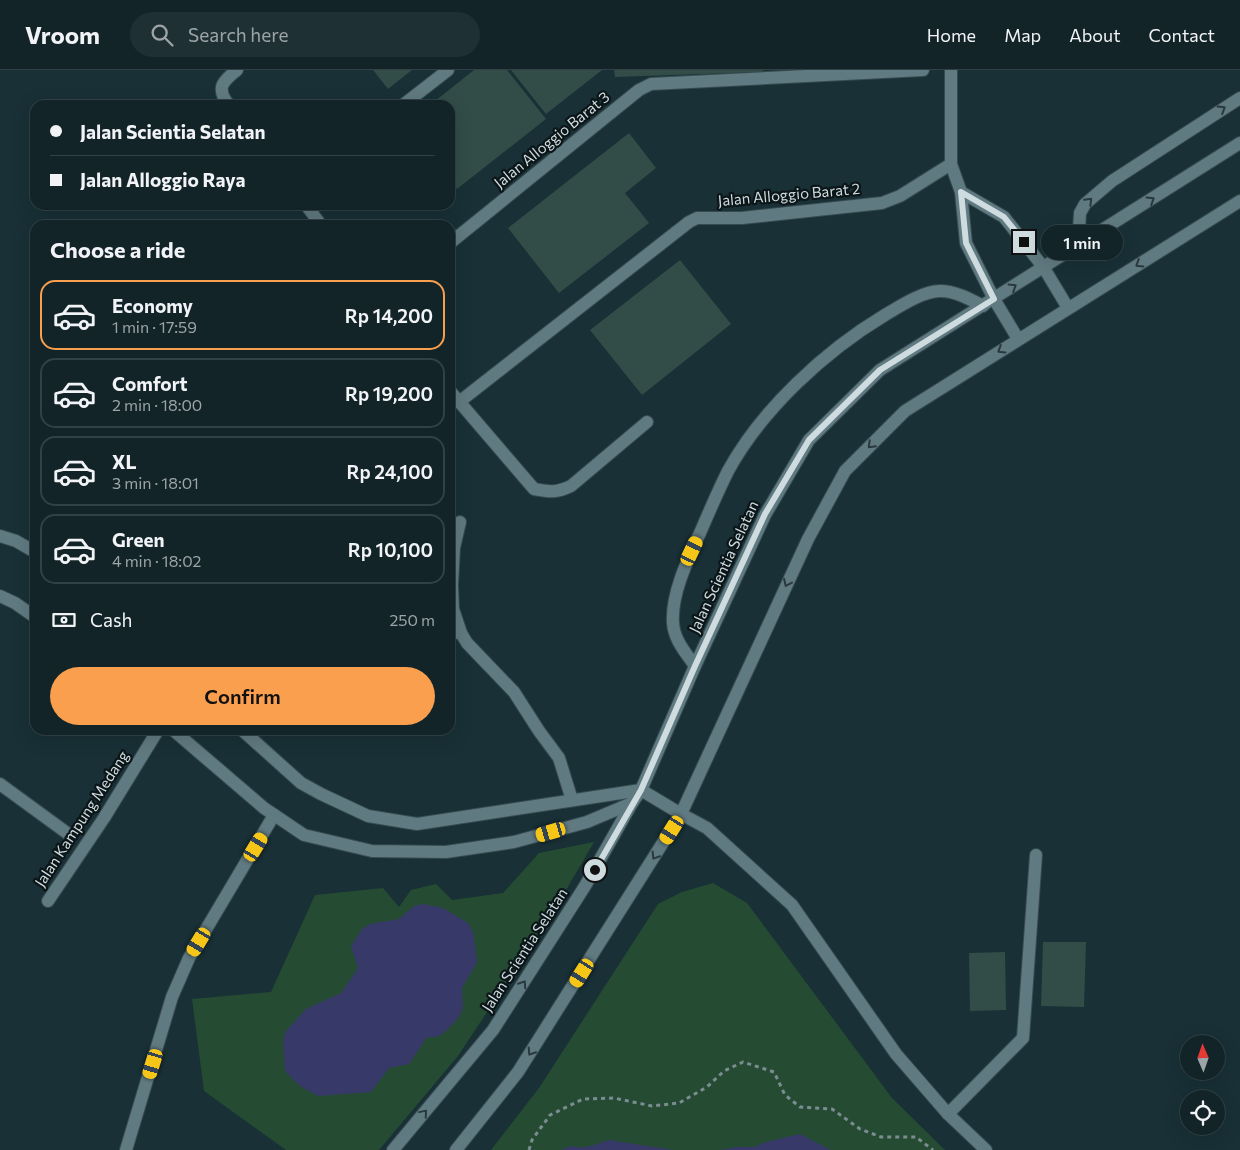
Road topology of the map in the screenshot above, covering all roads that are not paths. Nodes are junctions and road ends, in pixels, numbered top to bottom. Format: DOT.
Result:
graph roads {
  1 [pos="238,70"];
  2 [pos="448,70"];
  3 [pos="923,70"];
  4 [pos="951,70"];
  5 [pos="1240,98"];
  6 [pos="226,100"];
  7 [pos="409,100"];
  8 [pos="1240,143"];
  9 [pos="951,164"];
  10 [pos="961,192"];
  11 [pos="1240,201"];
  12 [pos="455,240"];
  13 [pos="1078,246"];
  14 [pos="1044,268"];
  15 [pos="994,299"];
  16 [pos="983,306"];
  17 [pos="1068,308"];
  18 [pos="1018,339"];
  19 [pos="455,397"];
  20 [pos="459,402"];
  21 [pos="648,422"];
  22 [pos="460,522"];
  23 [pos="0,536"];
  24 [pos="455,544"];
  25 [pos="30,549"];
  26 [pos="0,596"];
  27 [pos="30,614"];
  28 [pos="455,633"];
  29 [pos="695,666"];
  30 [pos="155,735"];
  31 [pos="179,735"];
  32 [pos="248,735"];
  33 [pos="0,784"];
  34 [pos="641,790"];
  35 [pos="572,800"];
  36 [pos="632,803"];
  37 [pos="681,814"];
  38 [pos="274,815"];
  39 [pos="67,833"];
  40 [pos="1036,855"];
  41 [pos="48,901"];
  42 [pos="948,1114"];
  43 [pos="126,1150"];
  44 [pos="393,1150"];
  45 [pos="456,1150"];
  46 [pos="986,1150"];
  1 -- 6 [label="street"];
  2 -- 7 [label="street"];
  3 -- 12 [label="street, Jalan Alloggio Barat 3"];
  4 -- 9 [label="street"];
  13 -- 5 [label="street, one-way"];
  13 -- 8 [label="street, Jalan Scientia Selatan, one-way"];
  9 -- 10 [label="street"];
  9 -- 20 [label="street, Jalan Alloggio Barat 2"];
  10 -- 14 [label="street"];
  10 -- 15 [label="street"];
  11 -- 17 [label="street, one-way"];
  13 -- 14 [label="street, Jalan Scientia Selatan"];
  15 -- 14 [label="street, Jalan Scientia Selatan, one-way"];
  14 -- 17 [label="street"];
  15 -- 16 [label="street, Jalan Scientia Selatan"];
  15 -- 18 [label="street"];
  16 -- 29 [label="street, Jalan Scientia Selatan"];
  16 -- 29 [label="street"];
  17 -- 18 [label="street"];
  18 -- 37 [label="street, one-way"];
  19 -- 20 [label="street"];
  20 -- 21 [label="street"];
  22 -- 24 [label="street"];
  23 -- 25 [label="street"];
  26 -- 27 [label="street"];
  28 -- 35 [label="street"];
  29 -- 34 [label="street, Jalan Scientia Selatan"];
  30 -- 41 [label="street, Jalan Kampung Medang"];
  31 -- 38 [label="street"];
  32 -- 35 [label="street"];
  33 -- 39 [label="street, Jalan Kampung Medang"];
  34 -- 35 [label="street"];
  34 -- 36 [label="street, Jalan Scientia Selatan"];
  34 -- 37 [label="street"];
  36 -- 38 [label="street"];
  44 -- 36 [label="street, Jalan Scientia Selatan, one-way"];
  37 -- 42 [label="street"];
  37 -- 45 [label="street, one-way"];
  38 -- 43 [label="street"];
  40 -- 42 [label="street"];
  42 -- 46 [label="street"];
}
